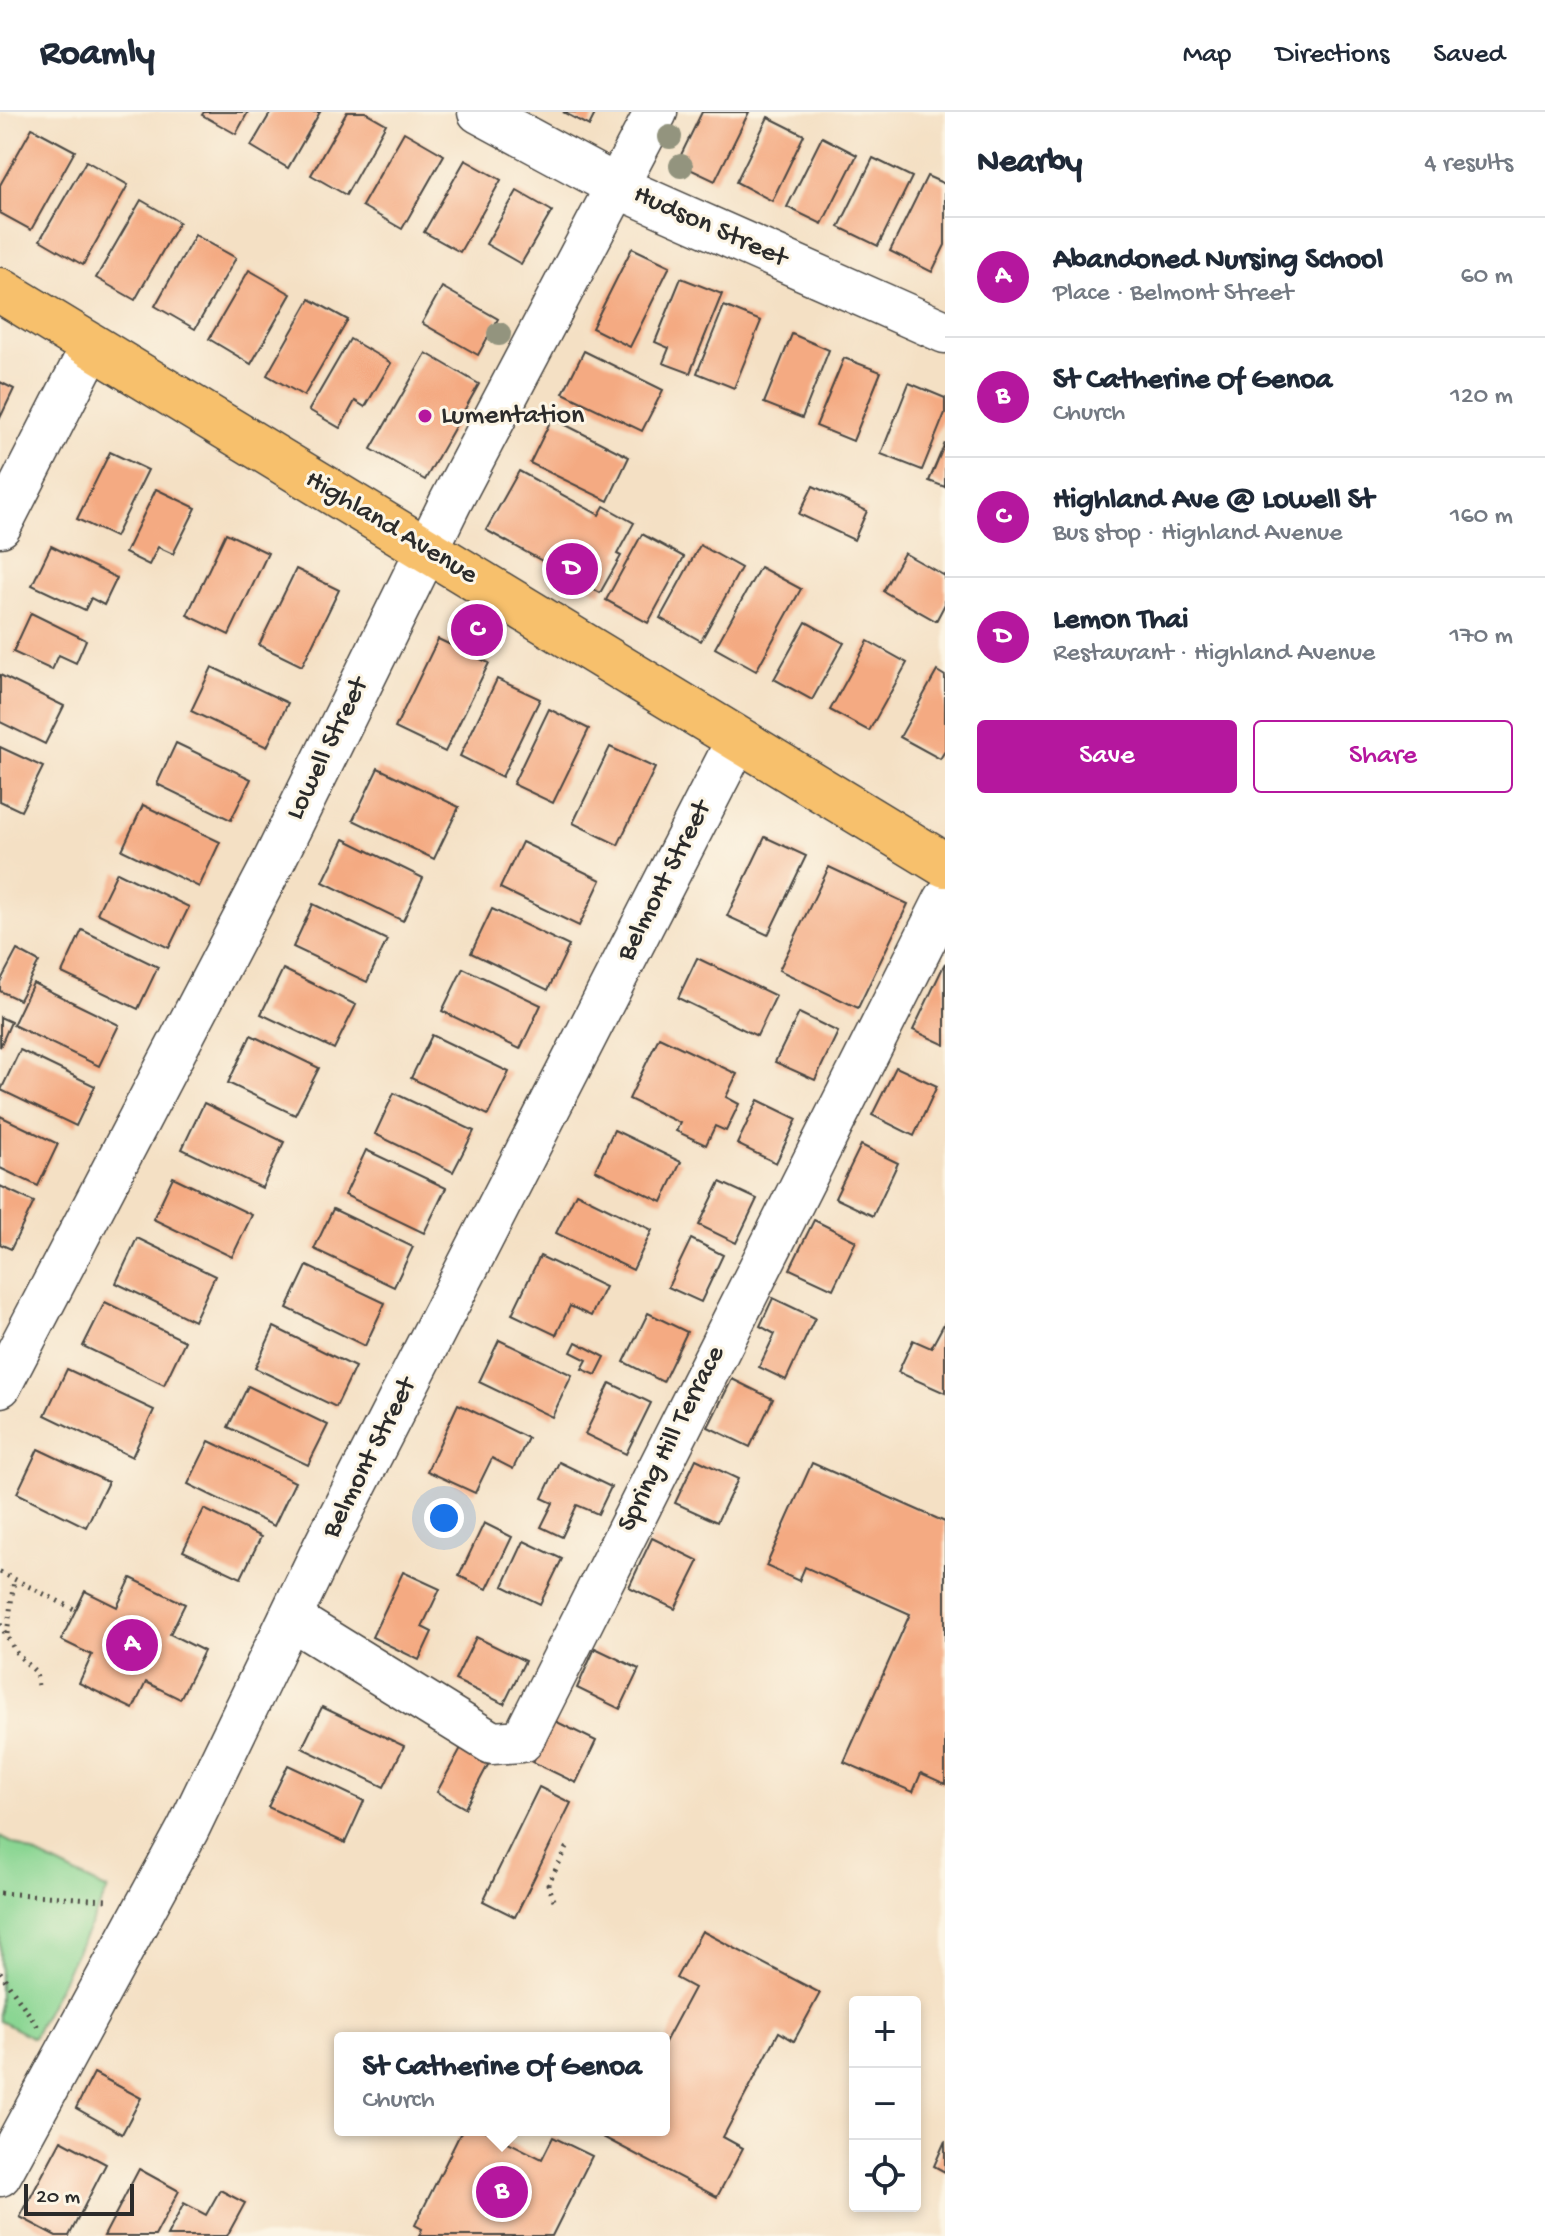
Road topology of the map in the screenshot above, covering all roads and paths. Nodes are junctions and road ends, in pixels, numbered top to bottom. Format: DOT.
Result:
graph roads {
  1 [pos="479,112"];
  2 [pos="656,112"];
  3 [pos="618,187"];
  4 [pos="0,290"];
  5 [pos="945,332"];
  6 [pos="92,346"];
  7 [pos="0,526"];
  8 [pos="426,549"];
  9 [pos="738,739"];
  10 [pos="945,865"];
  11 [pos="945,900"];
  12 [pos="0,1386"];
  13 [pos="0,1572"];
  14 [pos="14,1580"];
  15 [pos="76,1610"];
  16 [pos="290,1618"];
  17 [pos="0,1624"];
  18 [pos="7,1636"];
  19 [pos="38,1686"];
  20 [pos="570,1846"];
  21 [pos="0,1893"];
  22 [pos="554,1900"];
  23 [pos="148,1902"];
  24 [pos="0,1972"];
  25 [pos="62,2061"];
  26 [pos="0,2175"];
  1 -- 3 [label="street, Hudson Street"];
  2 -- 3 [label="street, Lowell Street"];
  3 -- 5 [label="street, Hudson Street"];
  3 -- 8 [label="street, Lowell Street"];
  4 -- 6 [label="main road, Highland Avenue"];
  6 -- 7 [label="street"];
  6 -- 8 [label="main road, Highland Avenue"];
  8 -- 9 [label="main road, Highland Avenue"];
  8 -- 12 [label="street, Lowell Street"];
  9 -- 10 [label="main road, Highland Avenue"];
  9 -- 16 [label="street, Belmont Street"];
  11 -- 16 [label="street, Spring Hill Terrace"];
  13 -- 14 [label="path"];
  14 -- 15 [label="path"];
  14 -- 18 [label="path"];
  16 -- 23 [label="street, Belmont Street"];
  17 -- 18 [label="path"];
  18 -- 19 [label="path"];
  20 -- 22 [label="path"];
  21 -- 23 [label="path"];
  23 -- 25 [label="street, Belmont Street"];
  24 -- 25 [label="path"];
  25 -- 26 [label="street, Belmont Street"];
}
